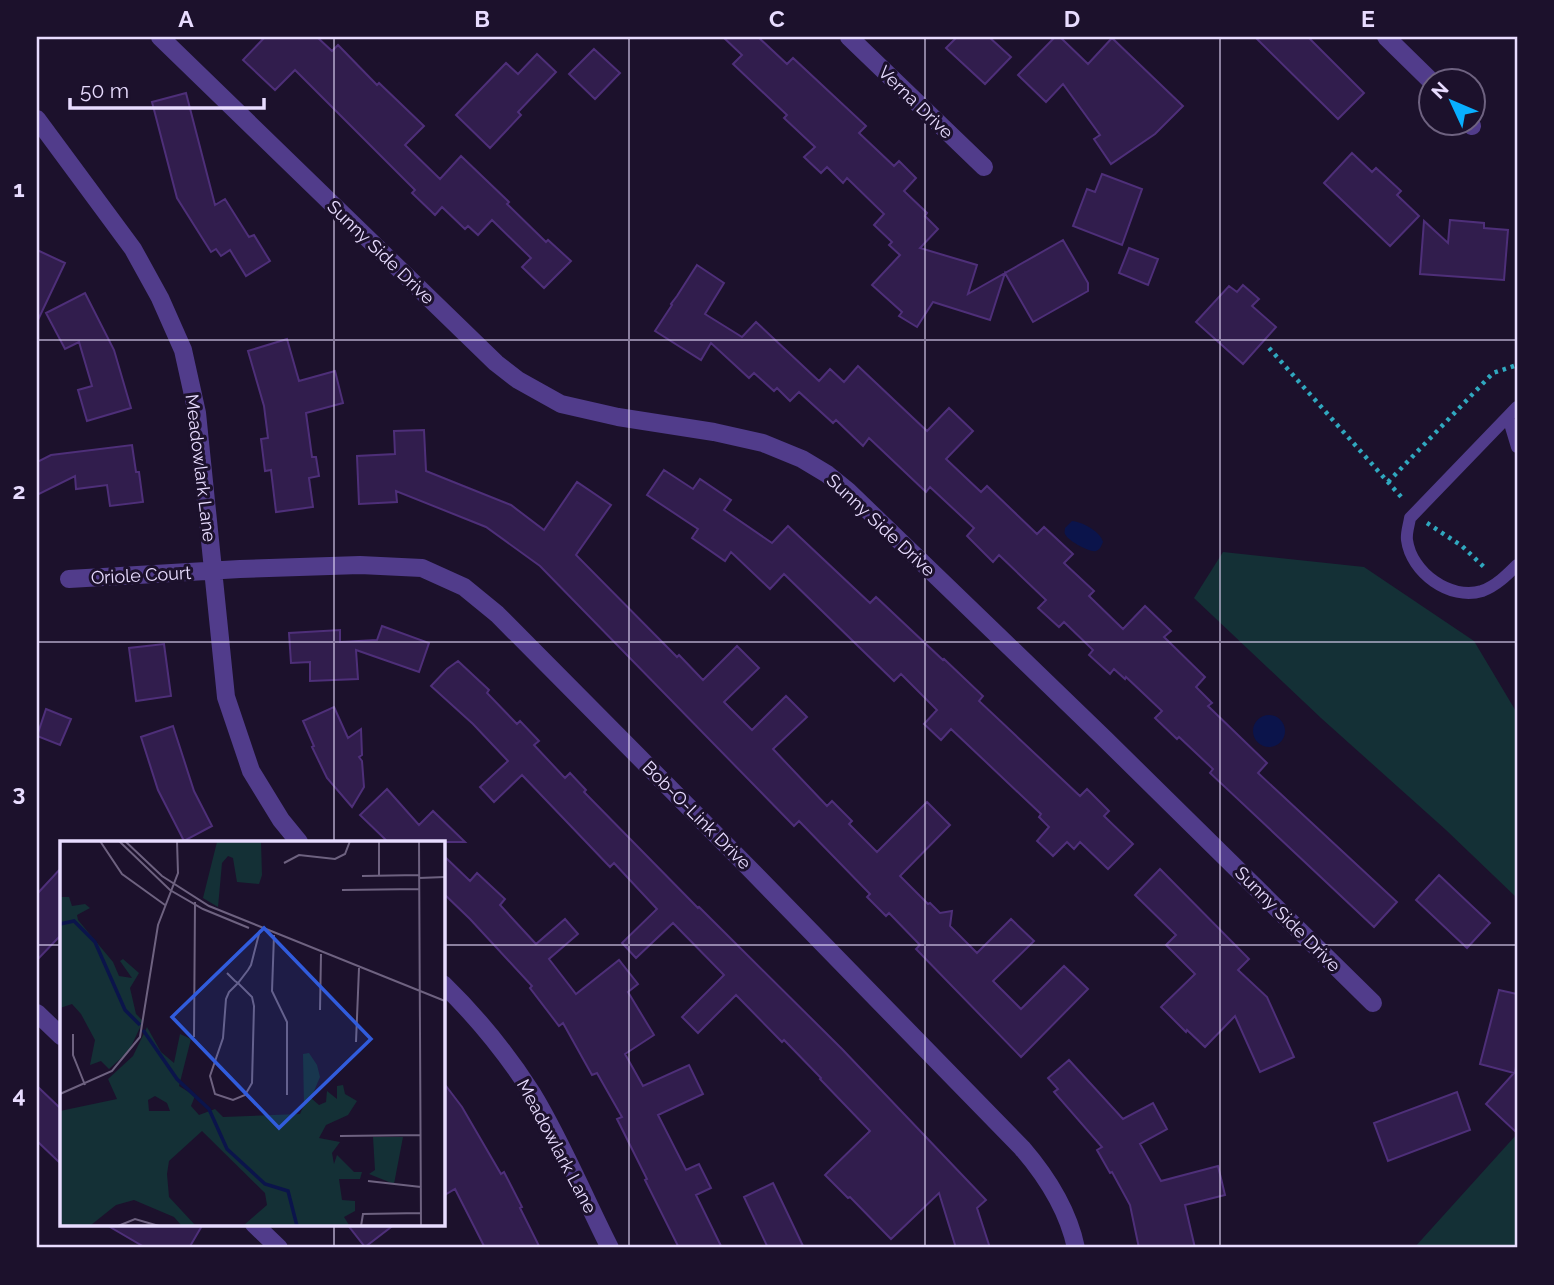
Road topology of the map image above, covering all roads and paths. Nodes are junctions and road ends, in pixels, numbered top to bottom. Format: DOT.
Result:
graph roads {
  1 [pos="160,37"];
  2 [pos="849,37"];
  3 [pos="1386,37"];
  4 [pos="1418,68"];
  5 [pos="37,118"];
  6 [pos="984,167"];
  7 [pos="1269,348"];
  8 [pos="1517,365"];
  9 [pos="1513,412"];
  10 [pos="1517,447"];
  11 [pos="1388,482"];
  12 [pos="1406,502"];
  13 [pos="1424,519"];
  14 [pos="1517,565"];
  15 [pos="214,571"];
  16 [pos="1489,572"];
  17 [pos="69,579"];
  18 [pos="298,841"];
  19 [pos="444,985"];
  20 [pos="1373,1003"];
  21 [pos="37,1013"];
  22 [pos="60,1035"];
  23 [pos="256,1226"];
  24 [pos="279,1248"];
  25 [pos="610,1248"];
  26 [pos="1076,1248"];
  1 -- 20 [label="street, Sunny Side Drive"];
  2 -- 6 [label="street, Verna Drive"];
  3 -- 4 [label="street"];
  5 -- 15 [label="street, Meadowlark Lane"];
  7 -- 11 [label="path"];
  8 -- 11 [label="path"];
  9 -- 10 [label="lane"];
  9 -- 14 [label="lane"];
  11 -- 12 [label="path"];
  13 -- 16 [label="path"];
  15 -- 17 [label="street, Oriole Court"];
  15 -- 18 [label="street, Meadowlark Lane"];
  15 -- 26 [label="street, Bob-O-Link Drive"];
  19 -- 25 [label="street, Meadowlark Lane"];
  21 -- 22 [label="street"];
  23 -- 24 [label="street"];
}
